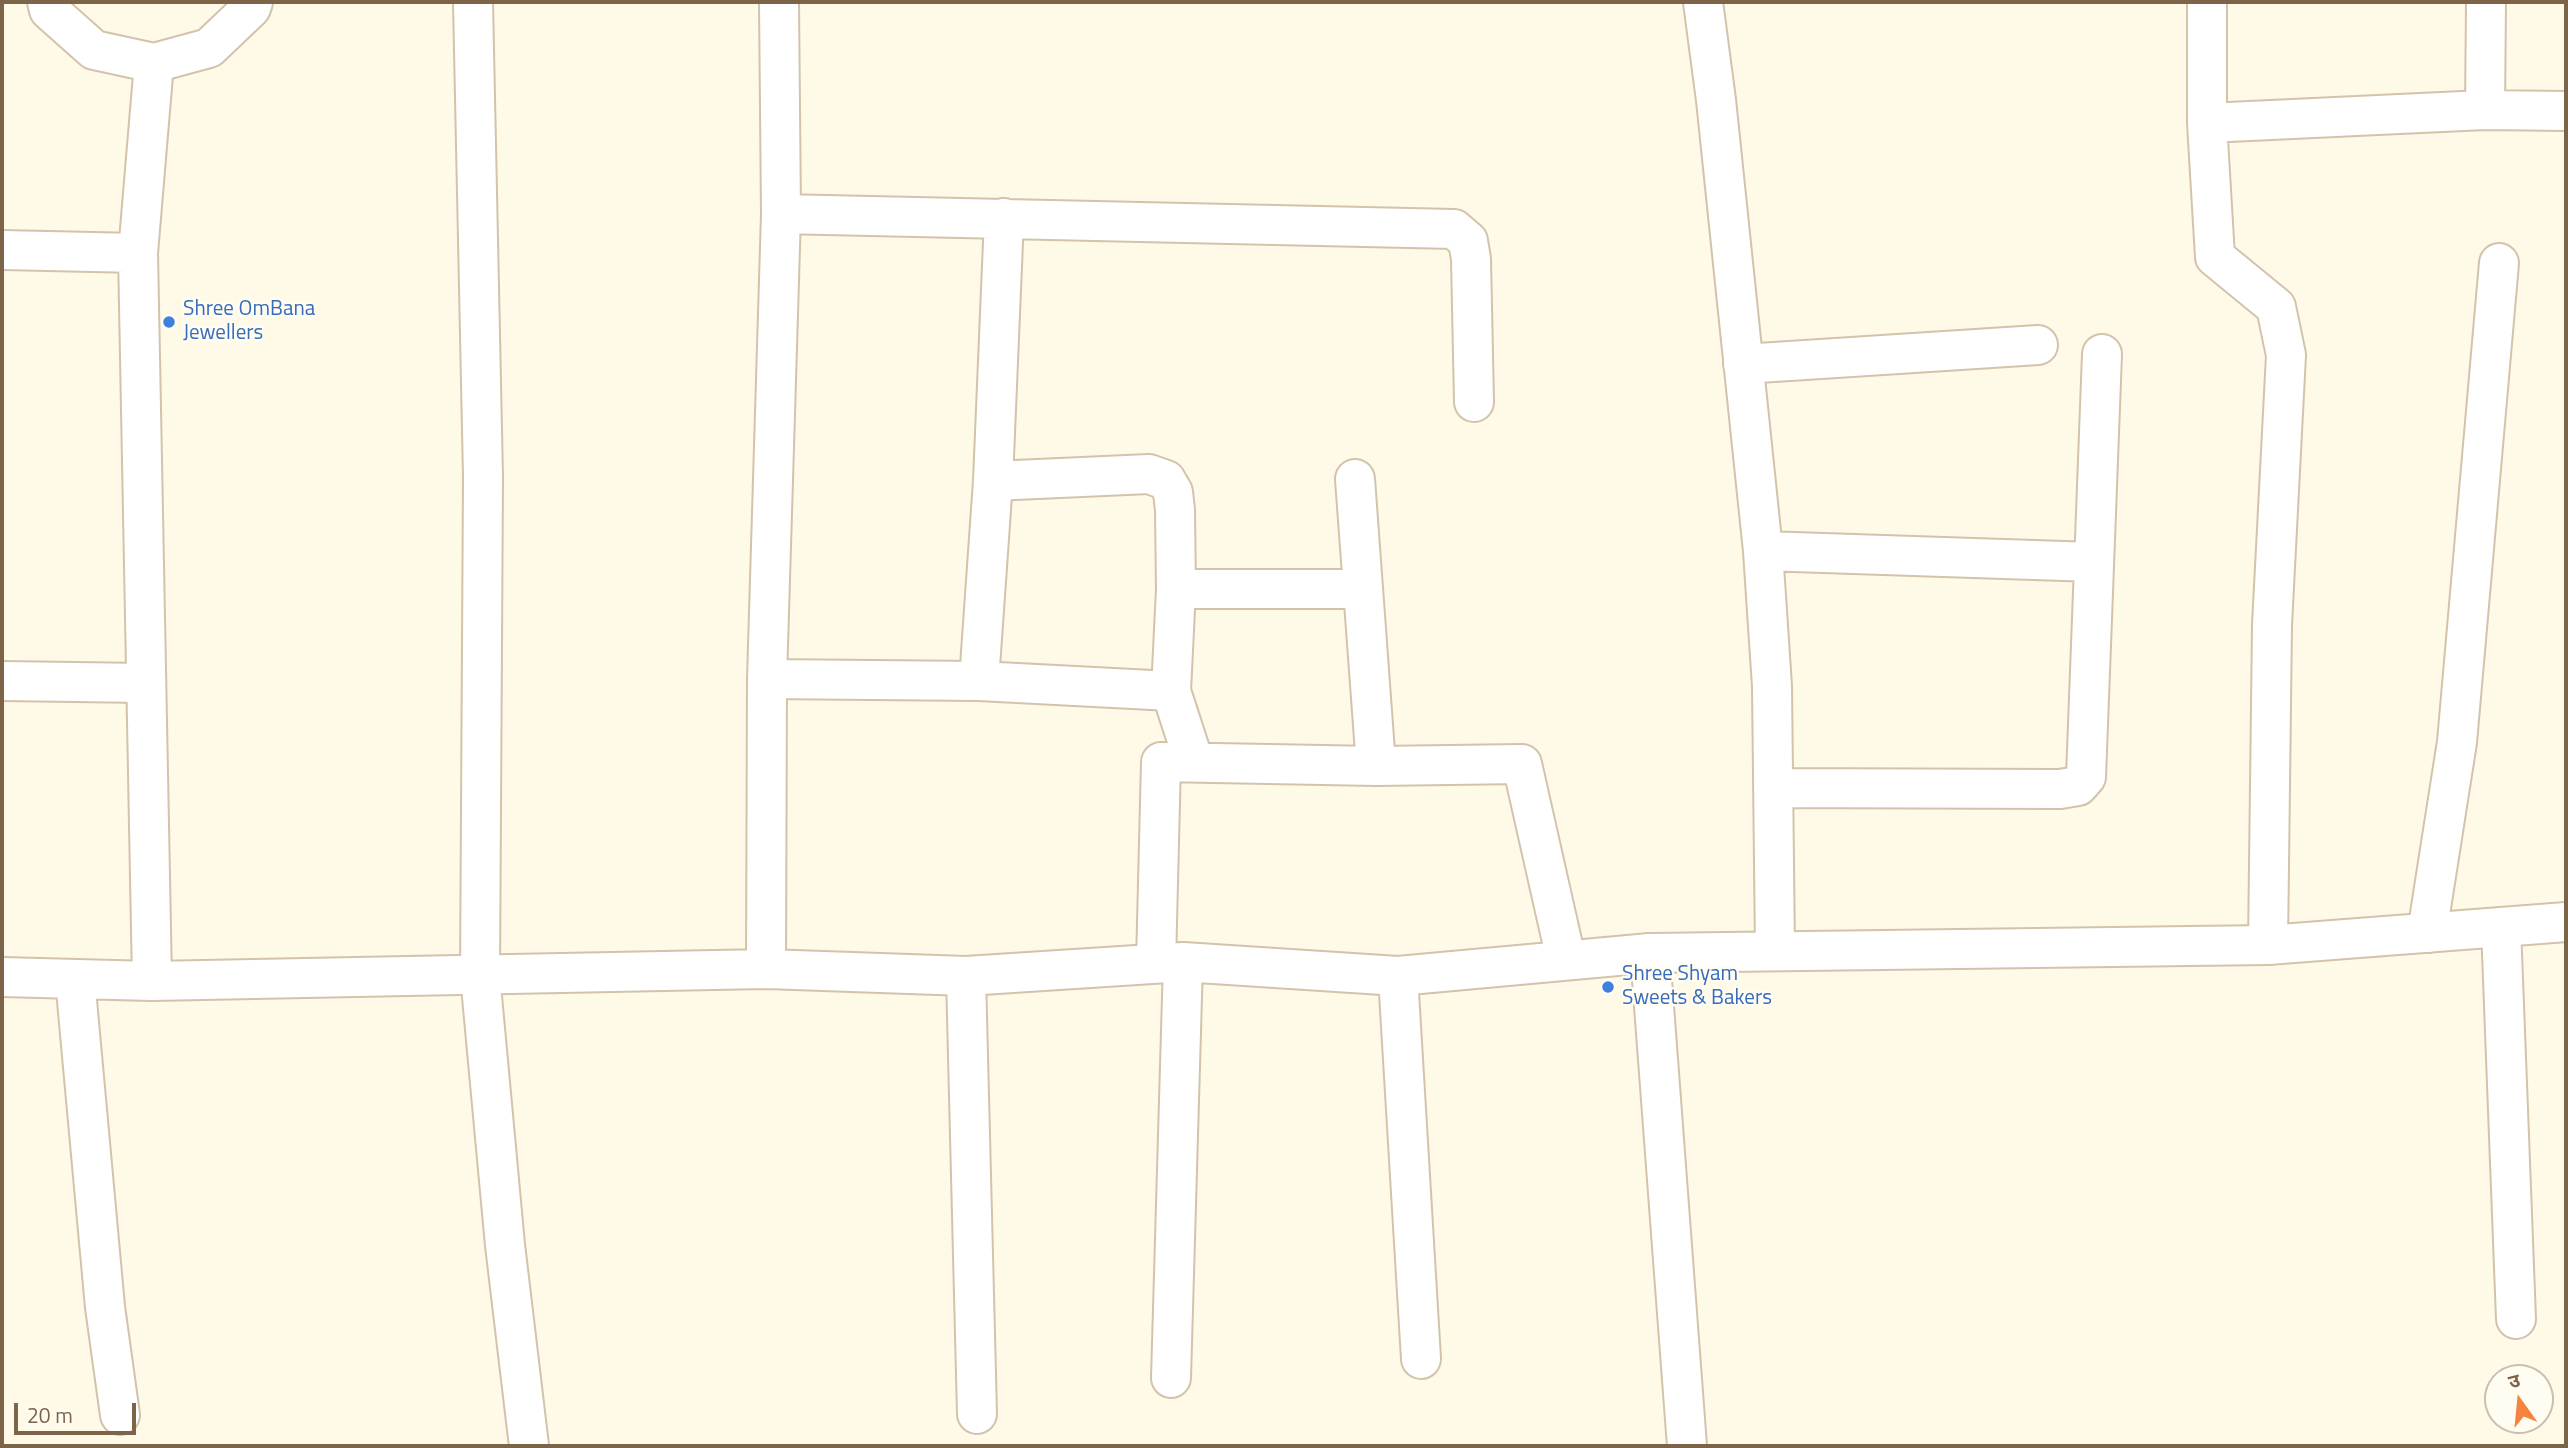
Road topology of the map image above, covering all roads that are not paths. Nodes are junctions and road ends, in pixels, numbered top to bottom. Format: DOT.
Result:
graph roads {
  1 [pos="47,2"];
  2 [pos="253,2"];
  3 [pos="473,2"];
  4 [pos="779,2"];
  5 [pos="1703,2"];
  6 [pos="2207,2"];
  7 [pos="2486,2"];
  8 [pos="154,63"];
  9 [pos="2485,110"];
  10 [pos="2566,111"];
  11 [pos="2207,123"];
  12 [pos="781,214"];
  13 [pos="1003,218"];
  14 [pos="2,250"];
  15 [pos="138,253"];
  16 [pos="2499,263"];
  17 [pos="2038,345"];
  18 [pos="2102,354"];
  19 [pos="1743,364"];
  20 [pos="1474,402"];
  21 [pos="1355,479"];
  22 [pos="993,481"];
  23 [pos="1762,551"];
  24 [pos="2094,562"];
  25 [pos="1176,589"];
  26 [pos="1363,589"];
  27 [pos="767,679"];
  28 [pos="2,681"];
  29 [pos="979,681"];
  30 [pos="146,682"];
  31 [pos="1171,691"];
  32 [pos="1194,762"];
  33 [pos="1376,766"];
  34 [pos="1773,788"];
  35 [pos="2566,922"];
  36 [pos="2501,927"];
  37 [pos="2427,933"];
  38 [pos="2268,945"];
  39 [pos="1775,951"];
  40 [pos="1650,953"];
  41 [pos="1566,959"];
  42 [pos="1169,962"];
  43 [pos="766,970"];
  44 [pos="480,975"];
  45 [pos="966,976"];
  46 [pos="1398,976"];
  47 [pos="2,977"];
  48 [pos="75,979"];
  49 [pos="152,981"];
  50 [pos="2516,1319"];
  51 [pos="1421,1359"];
  52 [pos="1171,1378"];
  53 [pos="977,1414"];
  54 [pos="120,1415"];
  55 [pos="528,1446"];
  56 [pos="1687,1446"];
  1 -- 8 [label="street"];
  2 -- 8 [label="street"];
  3 -- 44 [label="street"];
  4 -- 12 [label="street"];
  5 -- 19 [label="street"];
  6 -- 11 [label="street"];
  7 -- 9 [label="street"];
  8 -- 15 [label="street"];
  9 -- 10 [label="street"];
  9 -- 11 [label="street"];
  11 -- 38 [label="street"];
  12 -- 13 [label="street"];
  12 -- 27 [label="street"];
  13 -- 20 [label="street"];
  13 -- 22 [label="street"];
  14 -- 15 [label="street"];
  15 -- 30 [label="street"];
  16 -- 37 [label="street"];
  17 -- 19 [label="street"];
  18 -- 24 [label="street"];
  19 -- 23 [label="street"];
  21 -- 26 [label="street"];
  22 -- 25 [label="street"];
  22 -- 29 [label="street"];
  23 -- 24 [label="street"];
  23 -- 34 [label="street"];
  24 -- 34 [label="street"];
  25 -- 26 [label="street"];
  25 -- 31 [label="street"];
  26 -- 33 [label="street"];
  27 -- 29 [label="street"];
  27 -- 43 [label="street"];
  28 -- 30 [label="street"];
  29 -- 31 [label="street"];
  30 -- 49 [label="street"];
  31 -- 32 [label="street"];
  32 -- 33 [label="street"];
  32 -- 42 [label="street"];
  33 -- 41 [label="street"];
  34 -- 39 [label="street"];
  35 -- 36 [label="street"];
  36 -- 37 [label="street"];
  36 -- 50 [label="street"];
  37 -- 38 [label="street"];
  38 -- 39 [label="street"];
  39 -- 40 [label="street"];
  40 -- 41 [label="street"];
  40 -- 56 [label="street"];
  41 -- 46 [label="street"];
  42 -- 45 [label="street"];
  42 -- 46 [label="street"];
  42 -- 52 [label="street"];
  43 -- 44 [label="street"];
  43 -- 45 [label="street"];
  44 -- 49 [label="street"];
  44 -- 55 [label="street"];
  45 -- 53 [label="street"];
  46 -- 51 [label="street"];
  47 -- 48 [label="street"];
  48 -- 49 [label="street"];
  48 -- 54 [label="street"];
}
